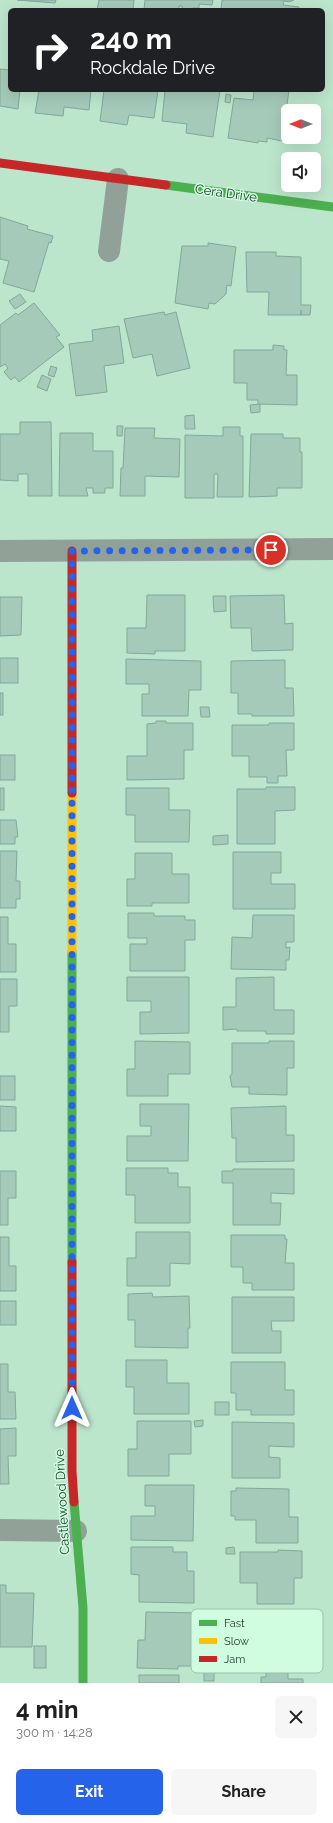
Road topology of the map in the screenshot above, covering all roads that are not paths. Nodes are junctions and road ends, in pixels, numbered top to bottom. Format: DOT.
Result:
graph roads {
  1 [pos="0,163"];
  2 [pos="118,178"];
  3 [pos="333,207"];
  4 [pos="109,251"];
  5 [pos="333,549"];
  6 [pos="0,551"];
  7 [pos="72,551"];
  8 [pos="0,1530"];
  9 [pos="76,1531"];
  10 [pos="82,1683"];
  1 -- 2 [label="street, Cera Drive"];
  2 -- 3 [label="street, Cera Drive"];
  2 -- 4 [label="street"];
  5 -- 7 [label="street"];
  6 -- 7 [label="street"];
  7 -- 9 [label="street, Castlewood Drive"];
  8 -- 9 [label="street"];
  9 -- 10 [label="street, Castlewood Drive"];
}
